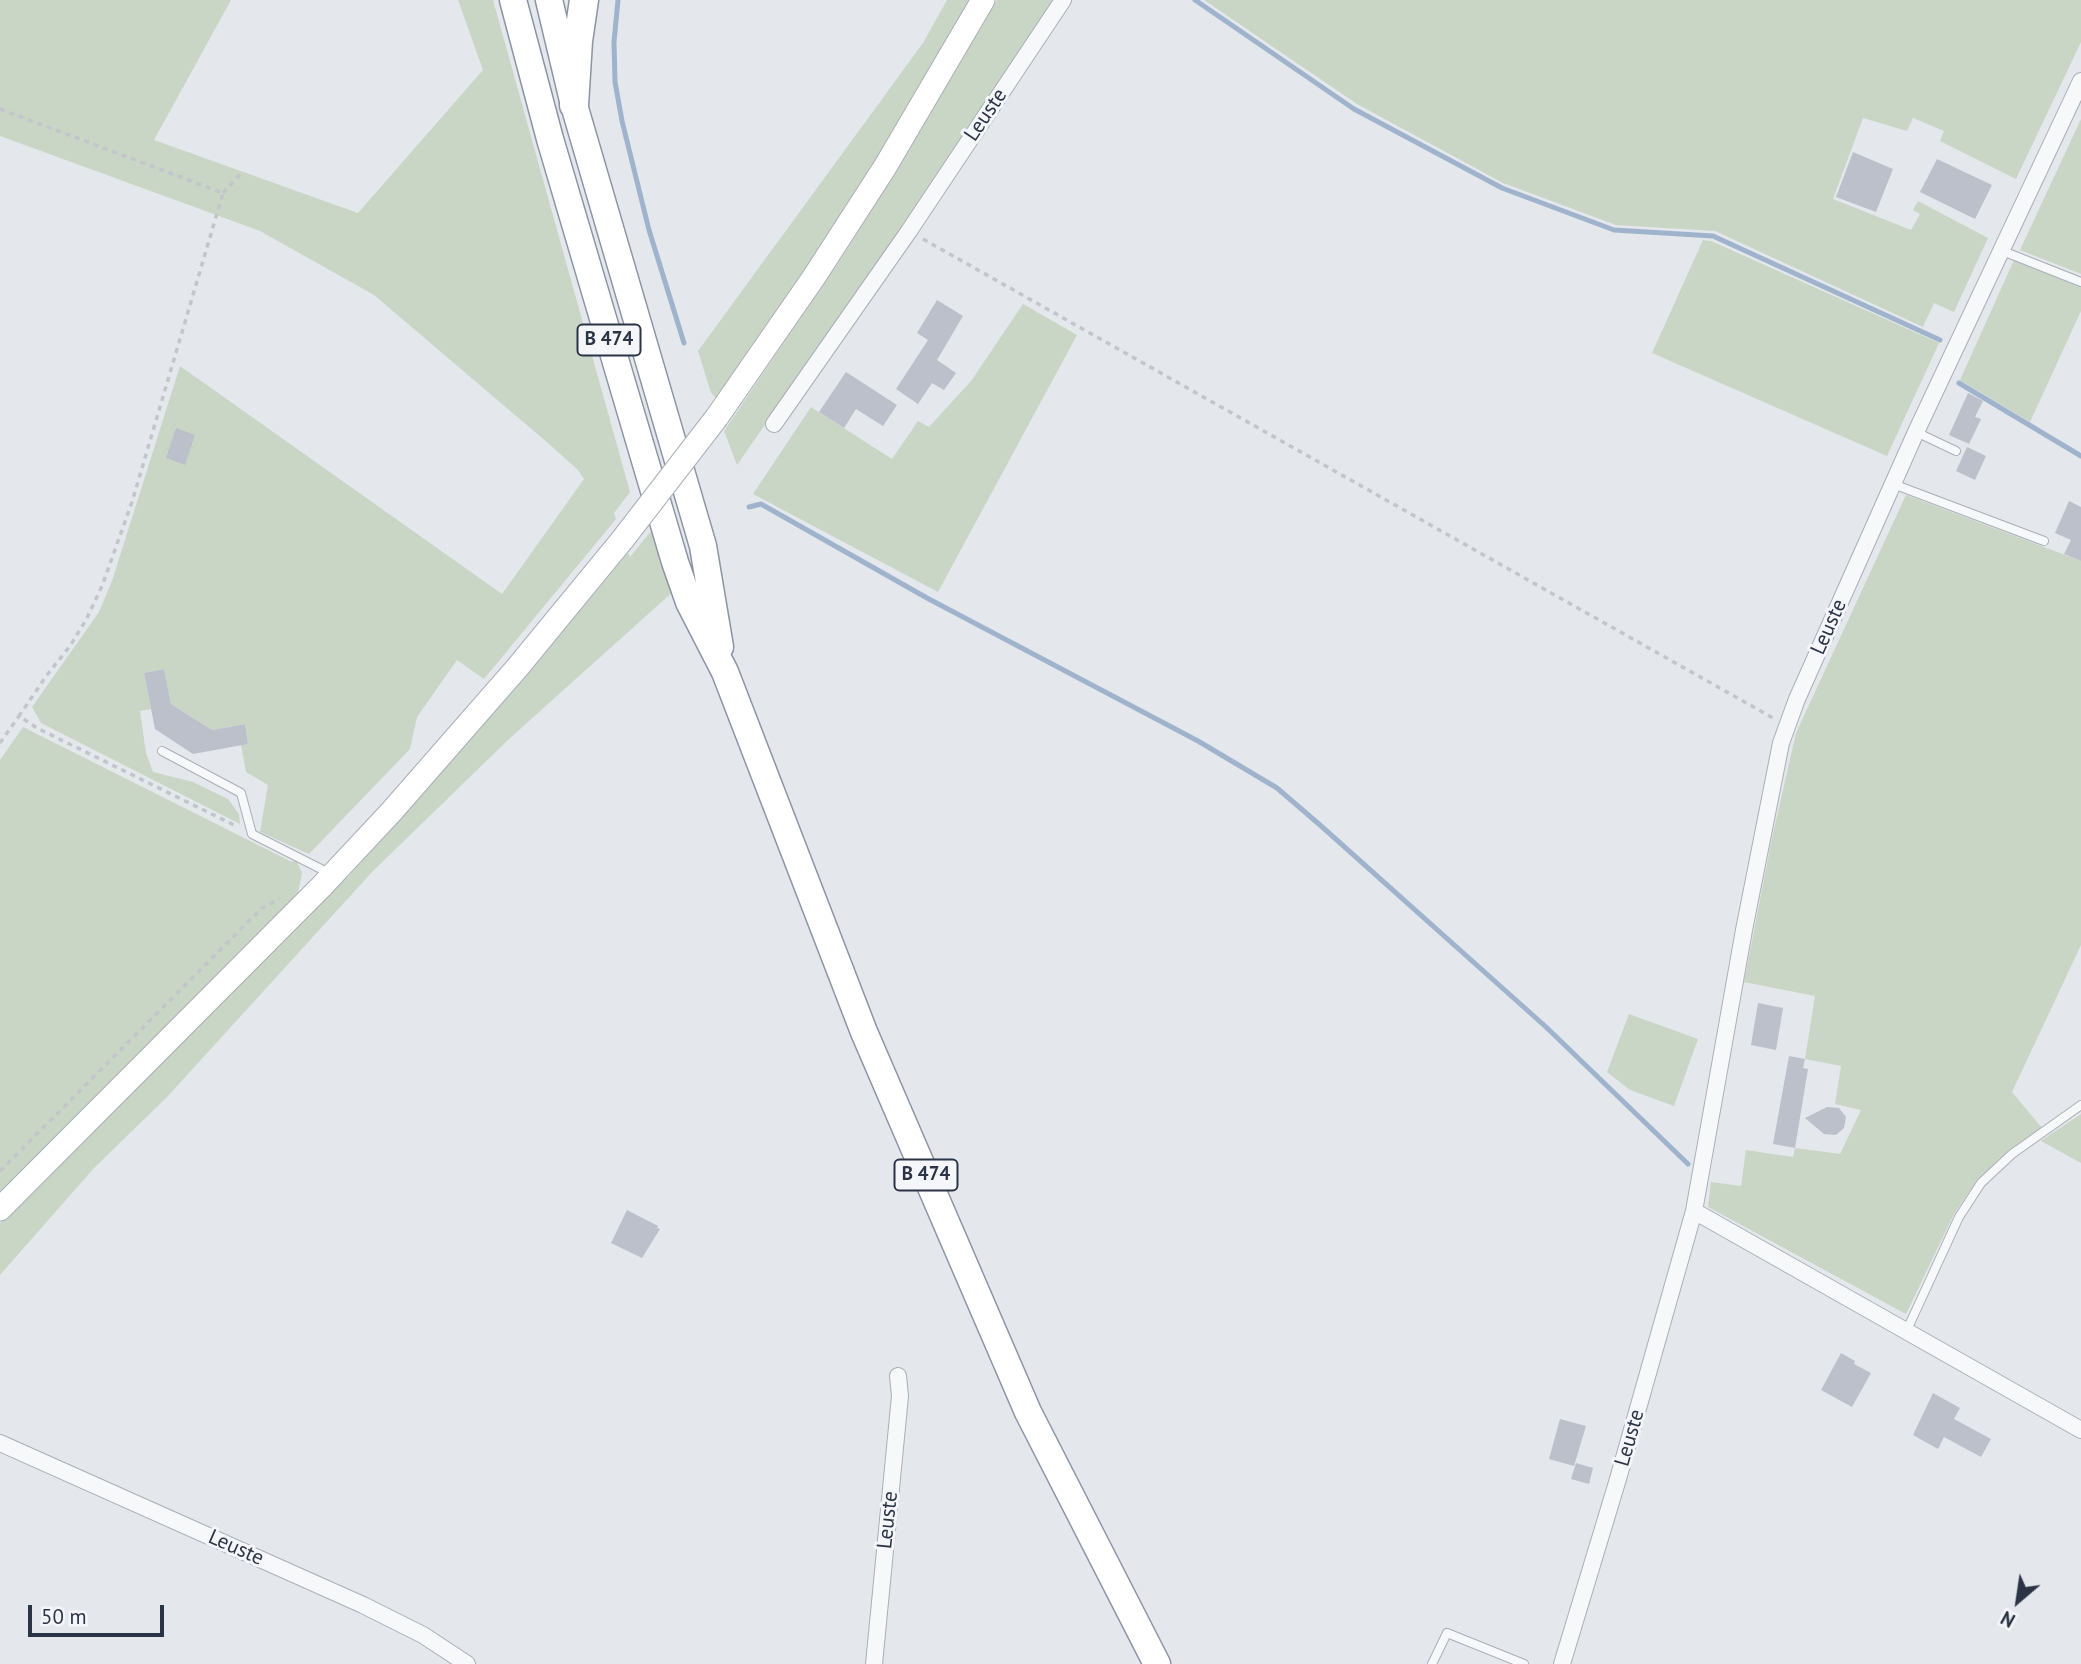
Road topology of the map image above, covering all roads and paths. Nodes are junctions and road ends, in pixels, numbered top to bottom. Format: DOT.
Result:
graph roads {
  1 [pos="513,0"];
  2 [pos="550,0"];
  3 [pos="584,0"];
  4 [pos="983,0"];
  5 [pos="1063,0"];
  6 [pos="2081,81"];
  7 [pos="574,106"];
  8 [pos="0,109"];
  9 [pos="243,172"];
  10 [pos="223,193"];
  11 [pos="909,231"];
  12 [pos="2000,250"];
  13 [pos="2081,282"];
  14 [pos="775,424"];
  15 [pos="1916,432"];
  16 [pos="1956,451"];
  17 [pos="1893,484"];
  18 [pos="2044,541"];
  19 [pos="725,673"];
  20 [pos="19,716"];
  21 [pos="1787,726"];
  22 [pos="0,743"];
  23 [pos="162,751"];
  24 [pos="252,834"];
  25 [pos="332,875"];
  26 [pos="2081,1105"];
  27 [pos="0,1209"];
  28 [pos="1694,1211"];
  29 [pos="1906,1332"];
  30 [pos="898,1376"];
  31 [pos="2081,1430"];
  32 [pos="0,1443"];
  33 [pos="467,1664"];
  34 [pos="874,1664"];
  35 [pos="1157,1664"];
  36 [pos="1432,1664"];
  37 [pos="1524,1664"];
  38 [pos="1562,1664"];
  1 -- 19 [label="highway, B 474"];
  2 -- 7 [label="highway, B 474"];
  3 -- 7 [label="highway"];
  4 -- 25 [label="main road, bridge"];
  5 -- 11 [label="street, Leuste"];
  6 -- 12 [label="street, Leuste"];
  7 -- 19 [label="highway, B 474"];
  8 -- 10 [label="path"];
  9 -- 10 [label="path"];
  10 -- 20 [label="path"];
  11 -- 14 [label="street, Leuste"];
  11 -- 21 [label="path"];
  12 -- 13 [label="lane"];
  12 -- 15 [label="street, Leuste"];
  15 -- 16 [label="lane"];
  15 -- 17 [label="street, Leuste"];
  17 -- 18 [label="lane"];
  17 -- 21 [label="street, Leuste"];
  19 -- 35 [label="highway, B 474"];
  20 -- 22 [label="path"];
  20 -- 24 [label="path"];
  21 -- 28 [label="street, Leuste"];
  23 -- 24 [label="lane"];
  24 -- 25 [label="lane"];
  25 -- 27 [label="main road"];
  26 -- 29 [label="lane"];
  28 -- 29 [label="street"];
  28 -- 38 [label="street, Leuste"];
  29 -- 31 [label="street"];
  30 -- 34 [label="street, Leuste"];
  32 -- 33 [label="street, Leuste"];
  36 -- 37 [label="lane"];
}
